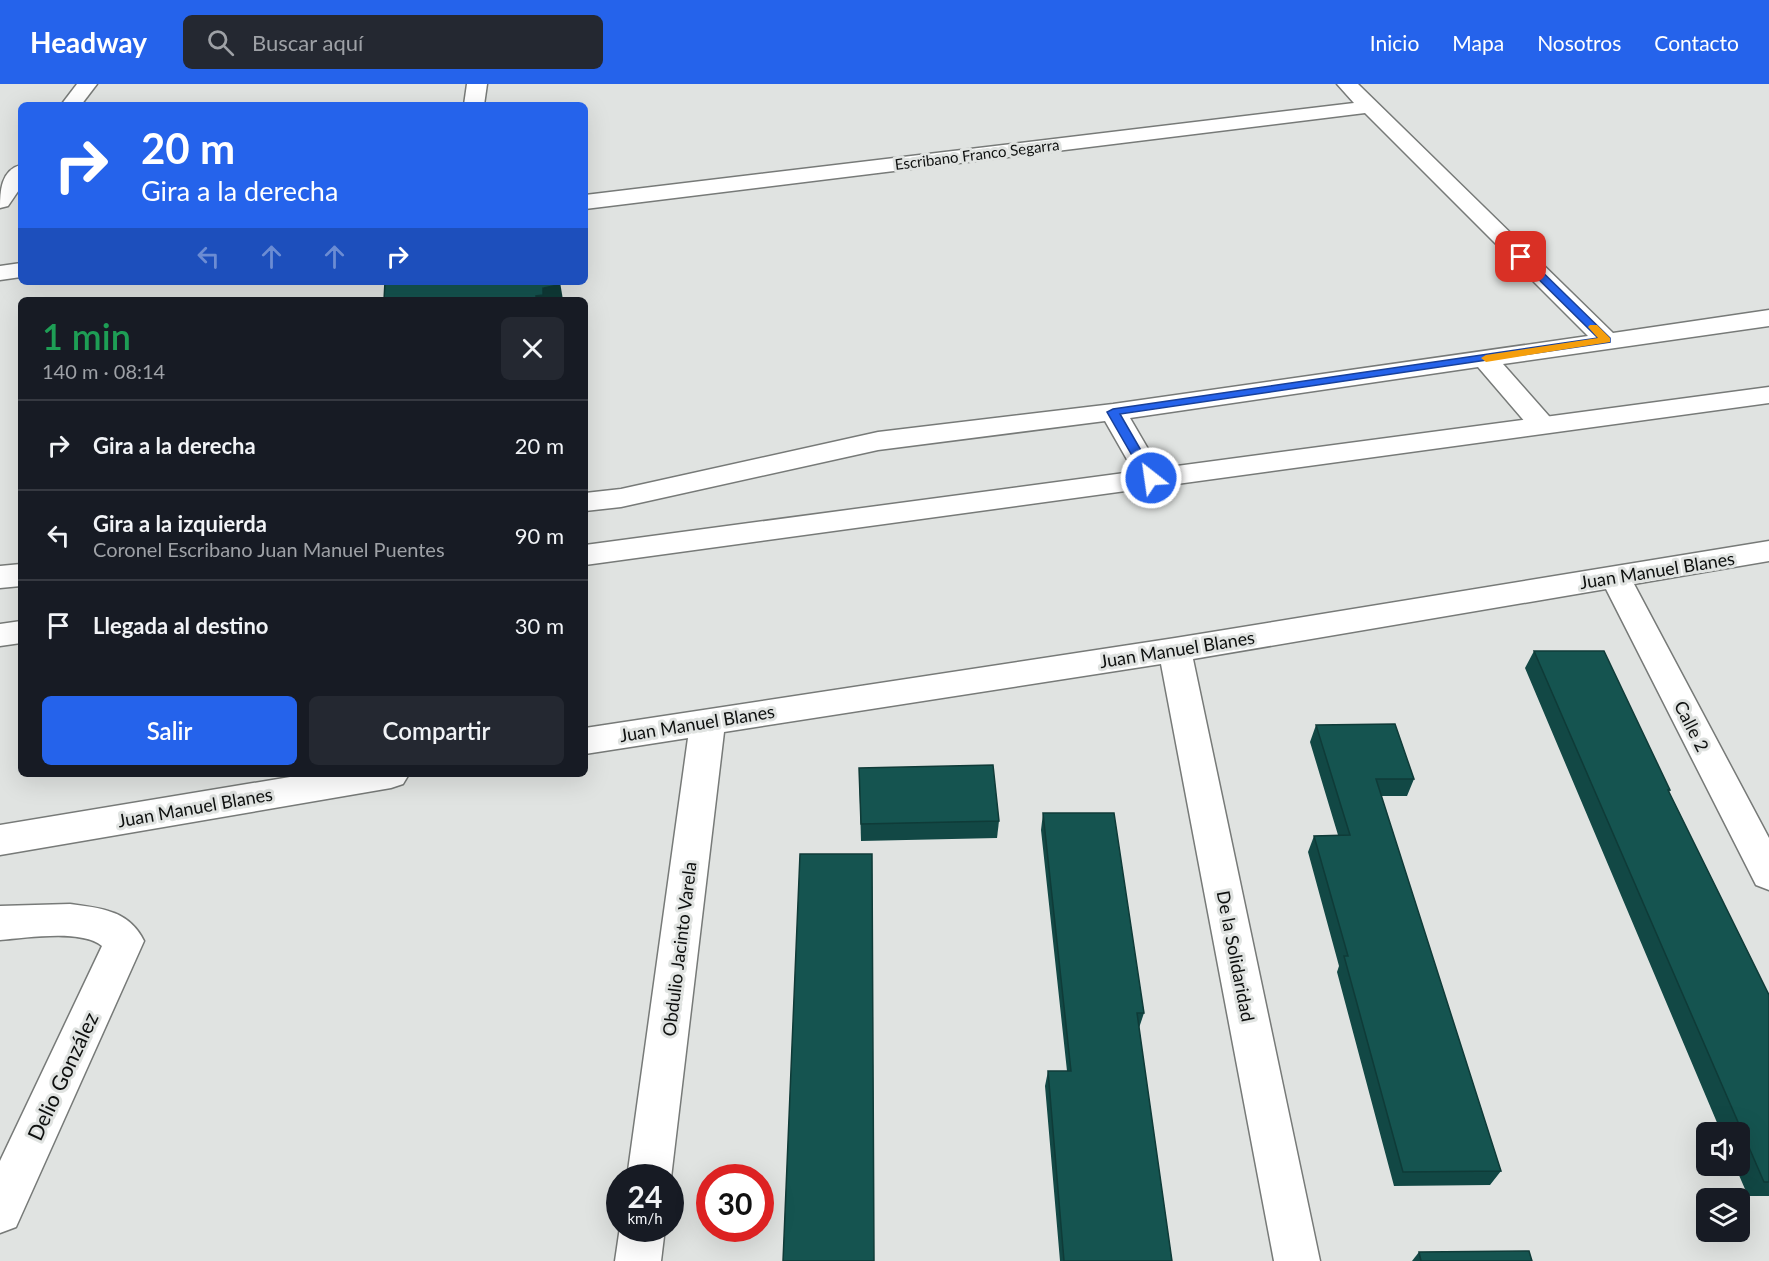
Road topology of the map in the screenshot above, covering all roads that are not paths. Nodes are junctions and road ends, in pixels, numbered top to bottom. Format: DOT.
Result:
graph roads {
  1 [pos="87,84"];
  2 [pos="477,84"];
  3 [pos="1347,84"];
  4 [pos="73,102"];
  5 [pos="474,102"];
  6 [pos="1368,107"];
  7 [pos="13,175"];
  8 [pos="0,201"];
  9 [pos="588,202"];
  10 [pos="18,270"];
  11 [pos="0,273"];
  12 [pos="1769,318"];
  13 [pos="1606,340"];
  14 [pos="1485,359"];
  15 [pos="1769,395"];
  16 [pos="1113,412"];
  17 [pos="1542,424"];
  18 [pos="1151,478"];
  19 [pos="588,502"];
  20 [pos="1769,551"];
  21 [pos="588,555"];
  22 [pos="18,574"];
  23 [pos="0,577"];
  24 [pos="1615,577"];
  25 [pos="18,632"];
  26 [pos="0,635"];
  27 [pos="1175,650"];
  28 [pos="708,720"];
  29 [pos="588,740"];
  30 [pos="373,777"];
  31 [pos="0,840"];
  32 [pos="1769,874"];
  33 [pos="0,923"];
  34 [pos="651,1164"];
  35 [pos="0,1211"];
  36 [pos="640,1242"];
  37 [pos="638,1261"];
  38 [pos="1298,1261"];
  1 -- 4 [label="main road"];
  2 -- 5 [label="main road"];
  3 -- 6 [label="main road"];
  6 -- 9 [label="main road, Escribano Franco Segarra"];
  6 -- 13 [label="main road"];
  7 -- 8 [label="main road"];
  10 -- 11 [label="main road"];
  12 -- 13 [label="main road"];
  13 -- 14 [label="main road"];
  14 -- 16 [label="main road"];
  14 -- 17 [label="main road"];
  15 -- 17 [label="main road"];
  16 -- 18 [label="main road"];
  16 -- 19 [label="main road"];
  17 -- 18 [label="main road"];
  18 -- 21 [label="main road"];
  20 -- 24 [label="main road, Juan Manuel Blanes"];
  22 -- 23 [label="main road"];
  24 -- 27 [label="main road, Juan Manuel Blanes"];
  24 -- 32 [label="main road, Calle 2"];
  25 -- 26 [label="main road"];
  27 -- 28 [label="main road, Juan Manuel Blanes"];
  27 -- 38 [label="main road, De la Solidaridad"];
  28 -- 29 [label="main road, Juan Manuel Blanes"];
  28 -- 34 [label="main road, Obdulio Jacinto Varela"];
  30 -- 31 [label="main road, Juan Manuel Blanes"];
  33 -- 35 [label="main road, Delio González"];
  36 -- 37 [label="main road"];
}
